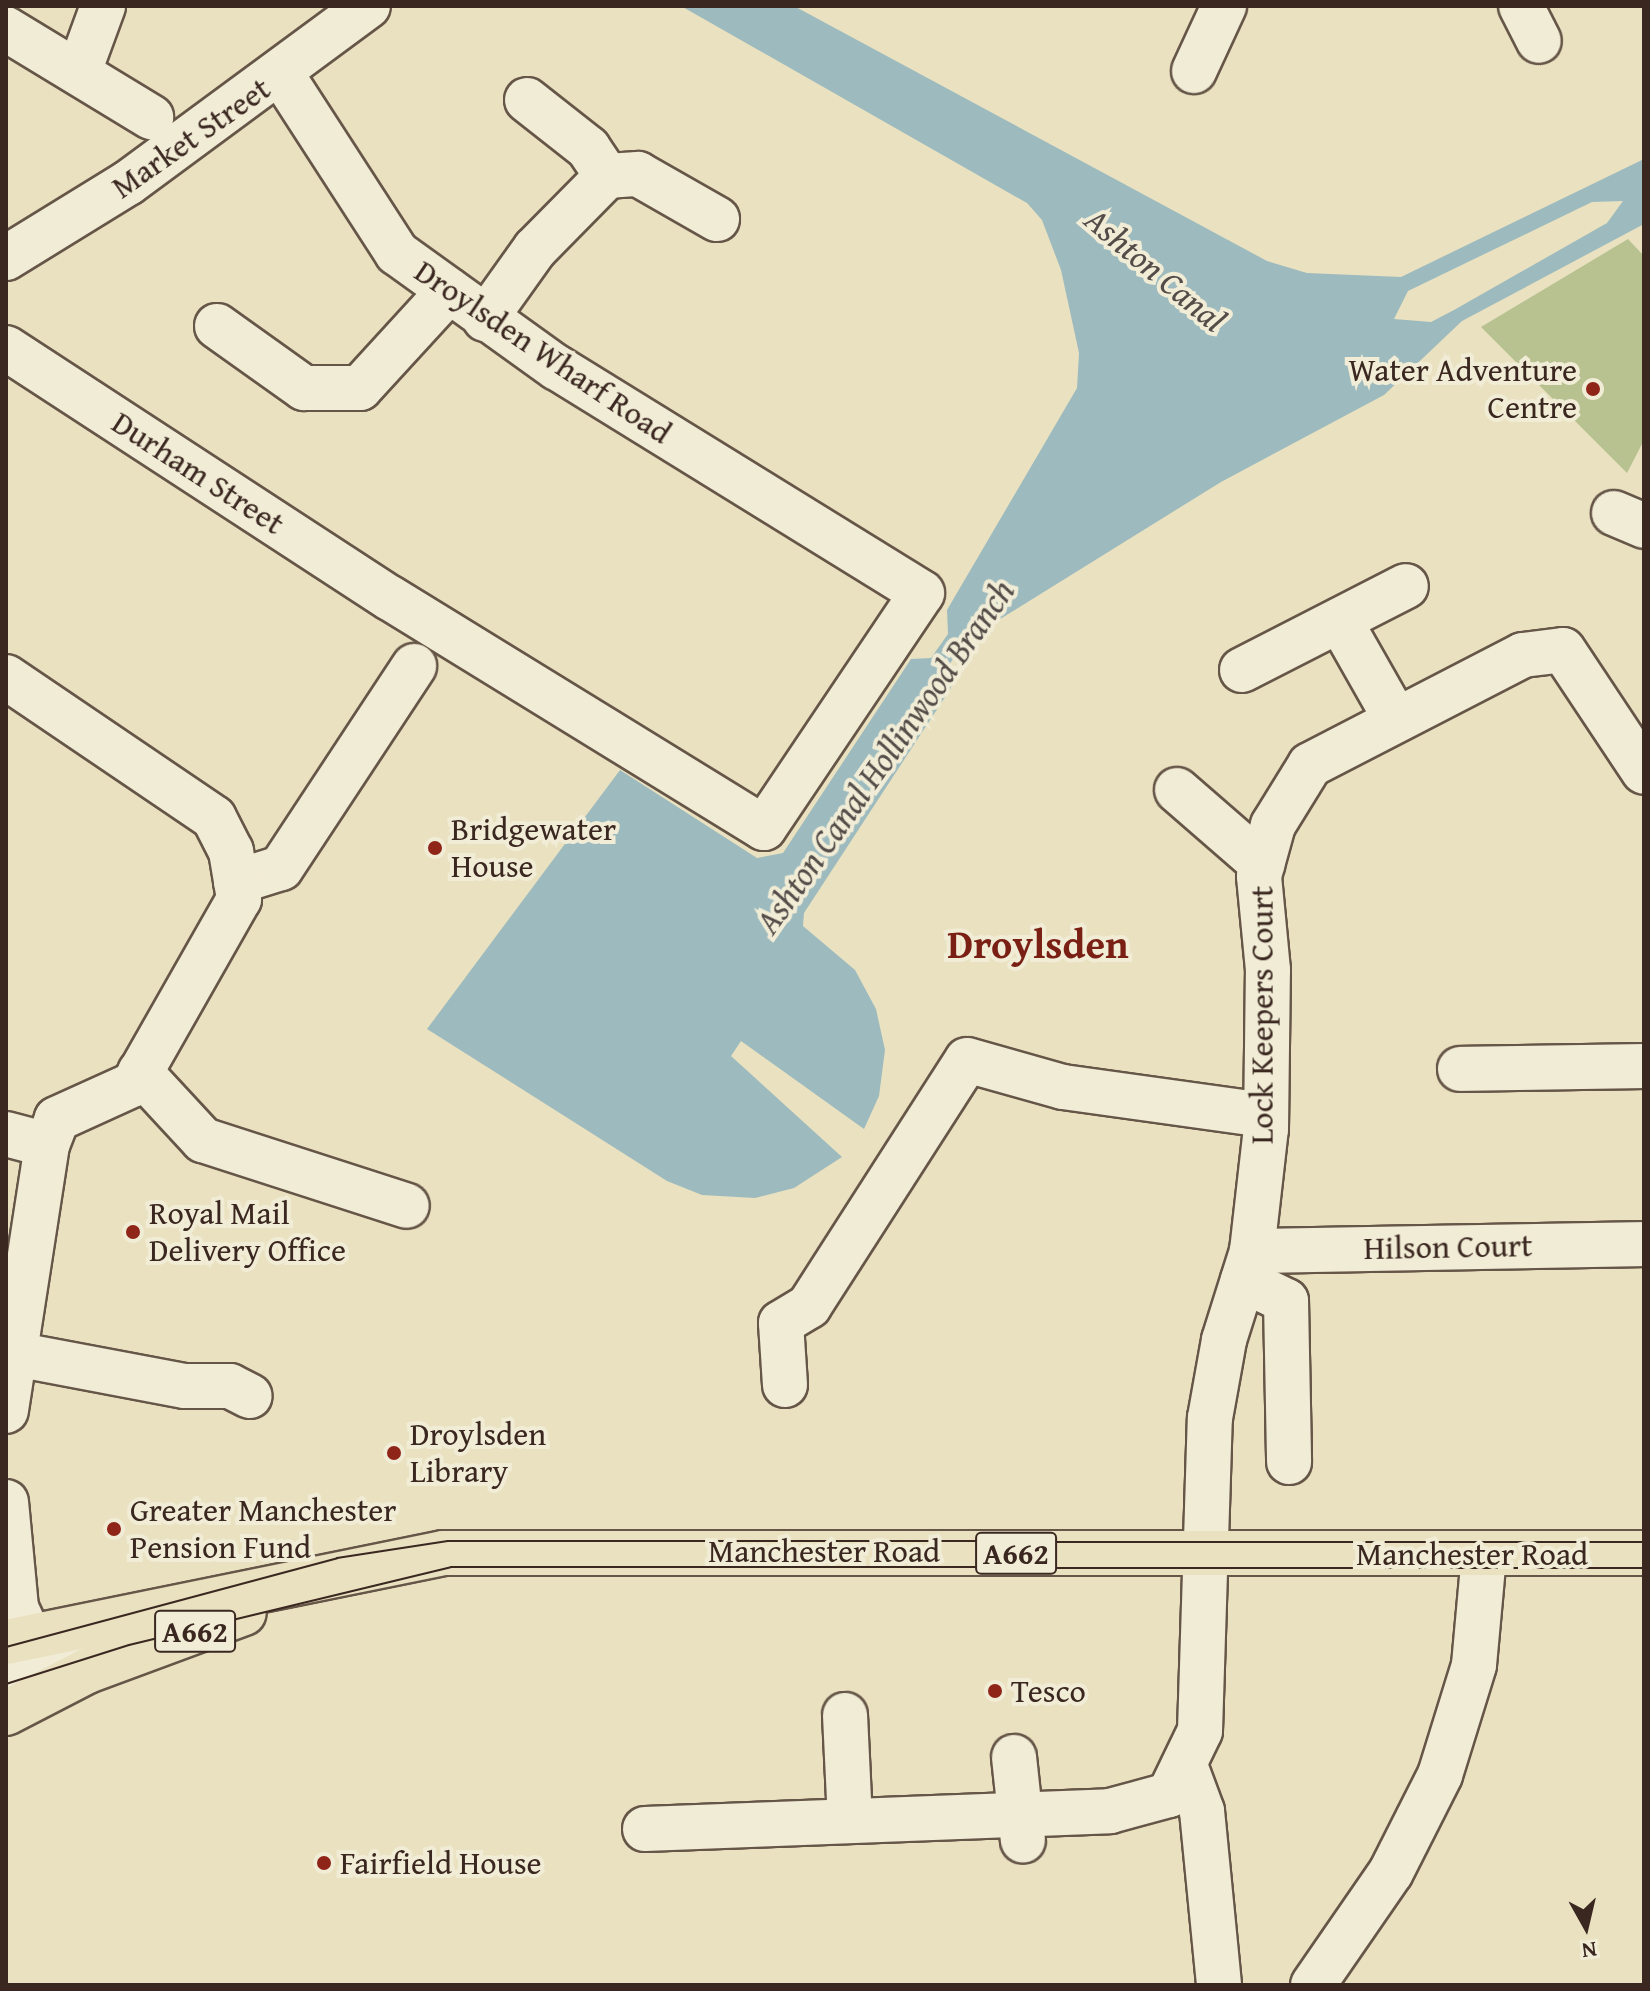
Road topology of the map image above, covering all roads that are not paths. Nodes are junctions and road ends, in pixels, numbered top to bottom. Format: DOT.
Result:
graph roads {
  1 [pos="103,6"];
  2 [pos="368,6"];
  3 [pos="1224,6"];
  4 [pos="6,29"];
  5 [pos="80,69"];
  6 [pos="1194,71"];
  7 [pos="282,75"];
  8 [pos="527,100"];
  9 [pos="151,117"];
  10 [pos="607,176"];
  11 [pos="717,219"];
  12 [pos="6,258"];
  13 [pos="449,291"];
  14 [pos="485,319"];
  15 [pos="217,326"];
  16 [pos="6,348"];
  17 [pos="1406,586"];
  18 [pos="390,598"];
  19 [pos="1340,621"];
  20 [pos="414,666"];
  21 [pos="1242,670"];
  22 [pos="6,677"];
  23 [pos="1395,718"];
  24 [pos="1644,772"];
  25 [pos="1177,790"];
  26 [pos="1262,864"];
  27 [pos="236,882"];
  28 [pos="1644,1066"];
  29 [pos="1460,1069"];
  30 [pos="140,1072"];
  31 [pos="1266,1115"];
  32 [pos="26,1140"];
  33 [pos="407,1206"];
  34 [pos="1644,1244"];
  35 [pos="1248,1265"];
  36 [pos="15,1354"];
  37 [pos="785,1385"];
  38 [pos="250,1396"];
  39 [pos="6,1411"];
  40 [pos="1289,1462"];
  41 [pos="6,1502"];
  42 [pos="1644,1553"];
  43 [pos="1202,1554"];
  44 [pos="1484,1556"];
  45 [pos="389,1560"];
  46 [pos="187,1634"];
  47 [pos="18,1639"];
  48 [pos="6,1676"];
  49 [pos="6,1713"];
  50 [pos="845,1715"];
  51 [pos="1014,1757"];
  52 [pos="1186,1768"];
  53 [pos="850,1821"];
  54 [pos="645,1829"];
  55 [pos="1021,1829"];
  56 [pos="1219,1985"];
  57 [pos="1313,1985"];
  1 -- 5 [label="street"];
  2 -- 7 [label="street, Market Street"];
  3 -- 6 [label="street"];
  4 -- 5 [label="street"];
  5 -- 9 [label="street"];
  7 -- 12 [label="street, Market Street"];
  7 -- 13 [label="street, Droylsden Wharf Road"];
  8 -- 10 [label="street"];
  10 -- 11 [label="street"];
  10 -- 14 [label="street"];
  13 -- 14 [label="street, Droylsden Wharf Road"];
  13 -- 15 [label="street"];
  14 -- 18 [label="street, Droylsden Wharf Road"];
  16 -- 18 [label="street, Durham Street"];
  17 -- 19 [label="street"];
  19 -- 21 [label="street"];
  19 -- 23 [label="street"];
  20 -- 27 [label="street"];
  22 -- 27 [label="street"];
  23 -- 24 [label="street, Lock Keepers Court"];
  23 -- 26 [label="street, Lock Keepers Court"];
  25 -- 26 [label="street"];
  26 -- 31 [label="street, Lock Keepers Court"];
  27 -- 30 [label="street"];
  28 -- 29 [label="street"];
  30 -- 32 [label="street"];
  30 -- 33 [label="street"];
  31 -- 35 [label="street, Lock Keepers Court"];
  31 -- 37 [label="street"];
  32 -- 36 [label="street"];
  34 -- 35 [label="street, Hilson Court"];
  35 -- 40 [label="street"];
  35 -- 43 [label="street, Lock Keepers Court"];
  36 -- 38 [label="street"];
  36 -- 39 [label="street"];
  41 -- 47 [label="street"];
  42 -- 44 [label="main road, Manchester Road / A662"];
  43 -- 44 [label="main road, Manchester Road / A662"];
  43 -- 45 [label="main road, Manchester Road / A662"];
  43 -- 52 [label="street, Lock Keepers Court"];
  44 -- 57 [label="street"];
  45 -- 46 [label="main road, Manchester Road / A662"];
  45 -- 47 [label="main road, Manchester Road / A662"];
  46 -- 48 [label="street"];
  46 -- 49 [label="main road, Manchester Road / A662"];
  50 -- 53 [label="street"];
  51 -- 55 [label="street"];
  52 -- 55 [label="street, Lock Keepers Court"];
  52 -- 56 [label="street"];
  53 -- 54 [label="street, Lock Keepers Court"];
  53 -- 55 [label="street, Lock Keepers Court"];
}
